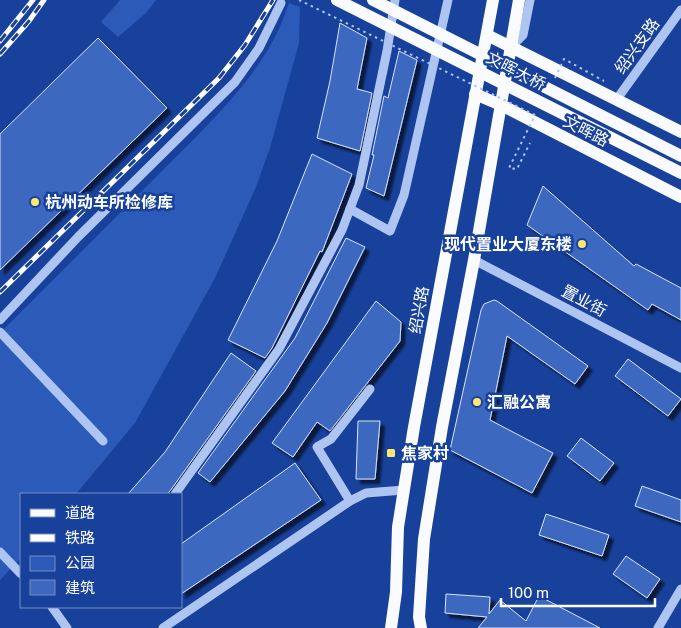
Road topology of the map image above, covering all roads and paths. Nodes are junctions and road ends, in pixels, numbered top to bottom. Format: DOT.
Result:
graph roads {
  1 [pos="299,0"];
  2 [pos="337,0"];
  3 [pos="373,0"];
  4 [pos="394,0"];
  5 [pos="448,0"];
  6 [pos="493,0"];
  7 [pos="519,0"];
  8 [pos="530,0"];
  9 [pos="281,3"];
  10 [pos="681,10"];
  11 [pos="487,35"];
  12 [pos="512,47"];
  13 [pos="555,79"];
  14 [pos="604,80"];
  15 [pos="475,94"];
  16 [pos="617,99"];
  17 [pos="500,105"];
  18 [pos="681,132"];
  19 [pos="530,144"];
  20 [pos="681,156"];
  21 [pos="681,173"];
  22 [pos="681,198"];
  23 [pos="350,209"];
  24 [pos="474,260"];
  25 [pos="0,320"];
  26 [pos="0,332"];
  27 [pos="681,368"];
  28 [pos="370,389"];
  29 [pos="103,441"];
  30 [pos="404,490"];
  31 [pos="176,493"];
  32 [pos="350,501"];
  33 [pos="0,552"];
  34 [pos="20,573"];
  35 [pos="681,589"];
  36 [pos="53,608"];
  37 [pos="67,628"];
  38 [pos="163,628"];
  39 [pos="392,628"];
  40 [pos="421,628"];
  41 [pos="658,628"];
  1 -- 19 [label="path, bridge"];
  2 -- 21 [label="main road, 文晖大桥, bridge"];
  3 -- 20 [label="main road, 文晖大桥, bridge"];
  4 -- 23 [label="street"];
  5 -- 23 [label="street"];
  6 -- 11 [label="main road, 绍兴路"];
  7 -- 12 [label="main road"];
  8 -- 12 [label="street"];
  9 -- 25 [label="street"];
  10 -- 16 [label="street, 绍兴支路"];
  11 -- 12 [label="main road"];
  11 -- 15 [label="main road, 绍兴路"];
  12 -- 16 [label="main road"];
  12 -- 17 [label="main road"];
  13 -- 14 [label="path, bridge"];
  15 -- 17 [label="main road, 文晖路"];
  15 -- 30 [label="main road, 绍兴路"];
  16 -- 18 [label="main road"];
  17 -- 22 [label="main road, 文晖路"];
  17 -- 24 [label="main road"];
  23 -- 31 [label="street"];
  24 -- 27 [label="street, 置业街"];
  24 -- 40 [label="main road"];
  26 -- 29 [label="street"];
  28 -- 32 [label="street"];
  30 -- 32 [label="street"];
  30 -- 39 [label="main road, 绍兴路"];
  32 -- 38 [label="street"];
  33 -- 34 [label="street"];
  35 -- 41 [label="street"];
  36 -- 37 [label="street"];
}
